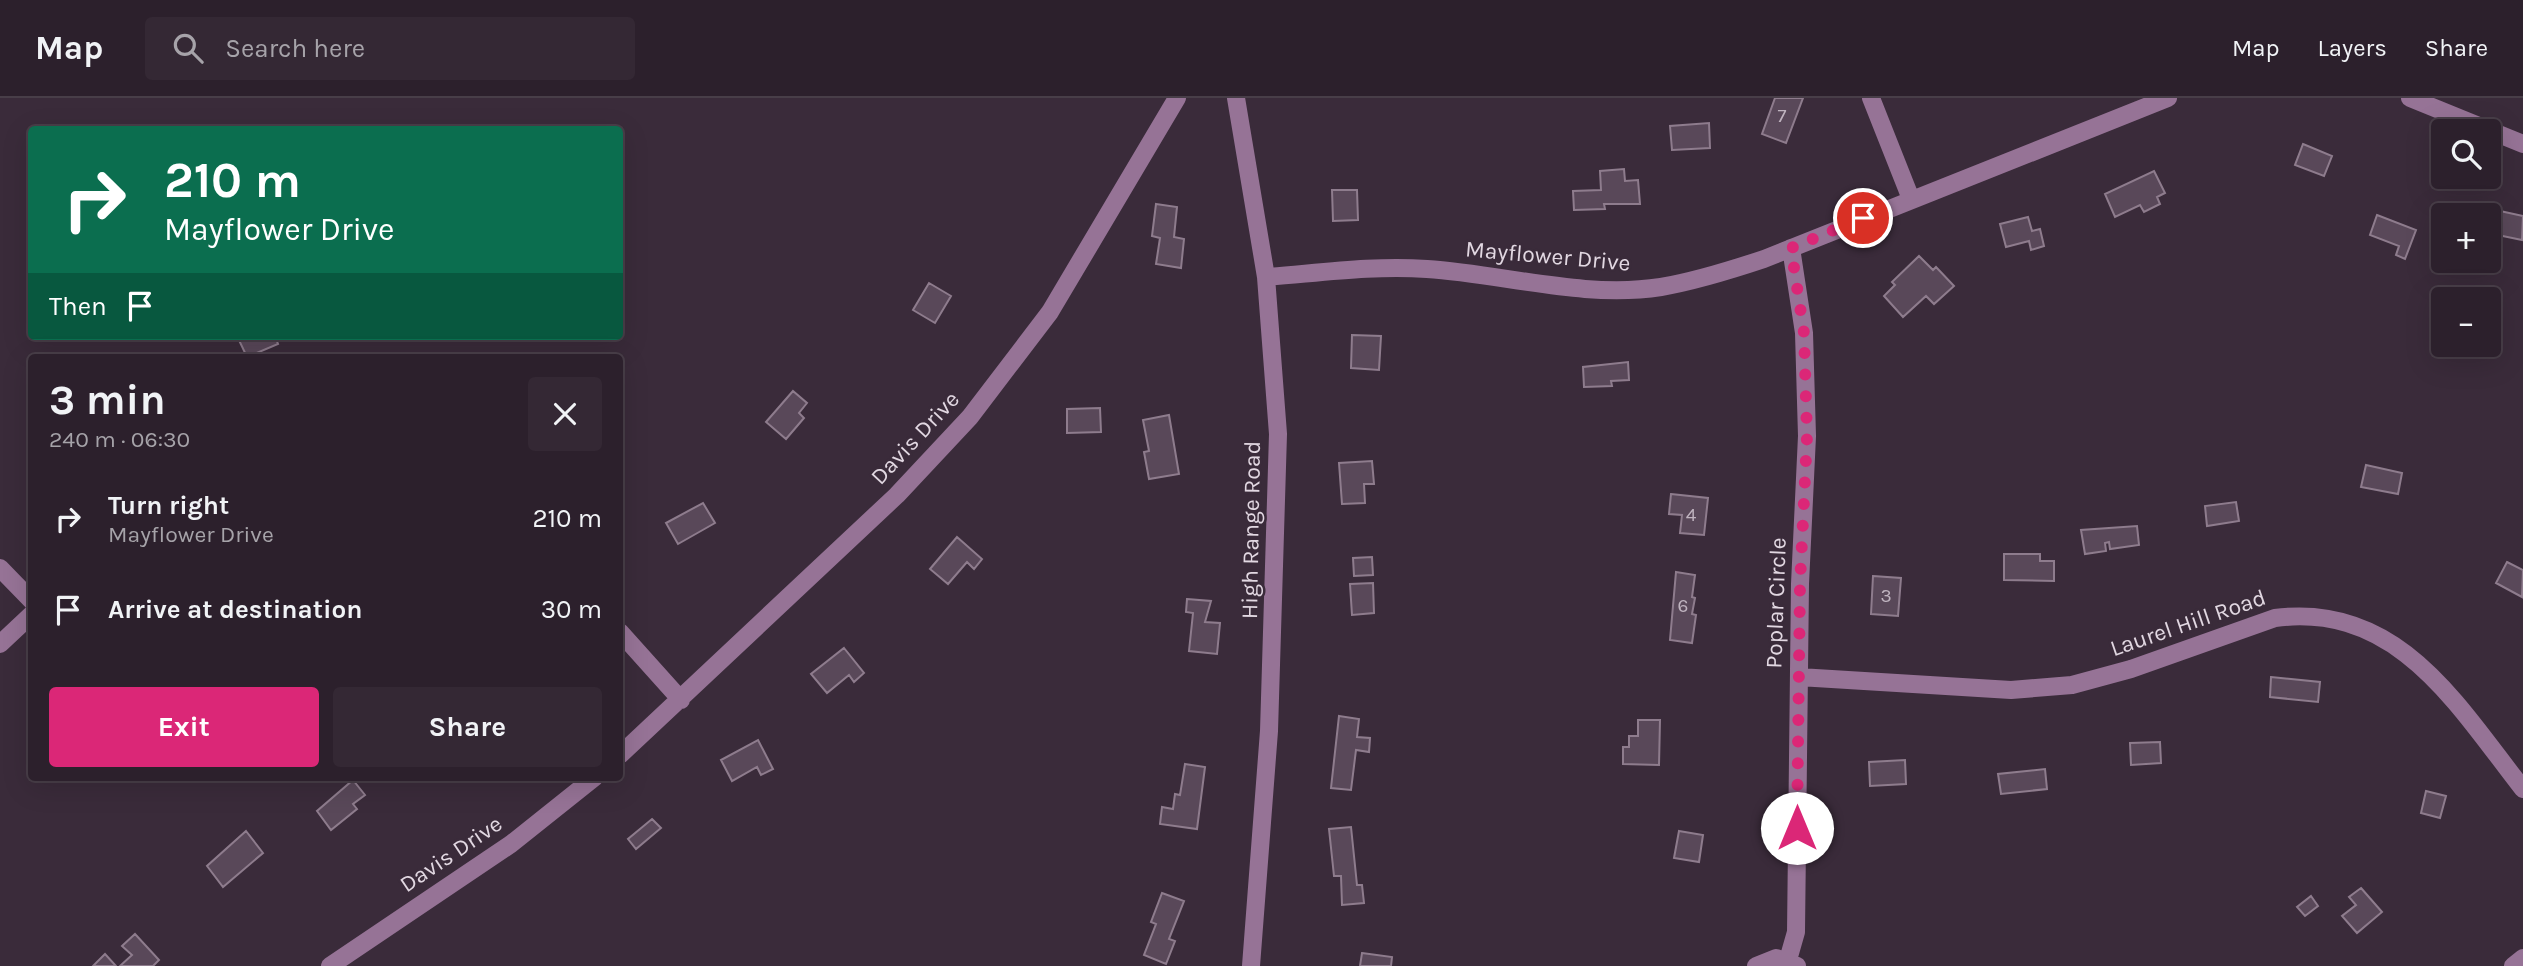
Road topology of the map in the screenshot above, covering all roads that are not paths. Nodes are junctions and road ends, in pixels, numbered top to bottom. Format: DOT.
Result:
graph roads {
  1 [pos="1177,98"];
  2 [pos="1236,98"];
  3 [pos="1871,98"];
  4 [pos="2168,98"];
  5 [pos="2410,98"];
  6 [pos="2523,144"];
  7 [pos="1912,199"];
  8 [pos="1791,248"];
  9 [pos="1266,276"];
  10 [pos="0,568"];
  11 [pos="28,597"];
  12 [pos="28,618"];
  13 [pos="623,635"];
  14 [pos="0,644"];
  15 [pos="1799,677"];
  16 [pos="681,700"];
  17 [pos="623,752"];
  18 [pos="590,781"];
  19 [pos="2523,789"];
  20 [pos="2523,958"];
  21 [pos="1793,963"];
  22 [pos="330,966"];
  23 [pos="1251,966"];
  24 [pos="1756,966"];
  25 [pos="2513,966"];
  1 -- 16 [label="street, Davis Drive"];
  2 -- 9 [label="street, High Range Road"];
  3 -- 7 [label="street"];
  4 -- 7 [label="street, Mayflower Drive"];
  5 -- 6 [label="street"];
  7 -- 8 [label="street, Mayflower Drive"];
  8 -- 9 [label="street, Mayflower Drive"];
  8 -- 15 [label="street, Poplar Circle"];
  9 -- 23 [label="street, High Range Road"];
  10 -- 11 [label="street"];
  12 -- 14 [label="street"];
  13 -- 16 [label="street"];
  15 -- 19 [label="street, Laurel Hill Road"];
  15 -- 21 [label="street, Poplar Circle"];
  16 -- 17 [label="street, Davis Drive"];
  18 -- 22 [label="street, Davis Drive"];
  20 -- 25 [label="street"];
  21 -- 24 [label="street, Poplar Circle"];
}
